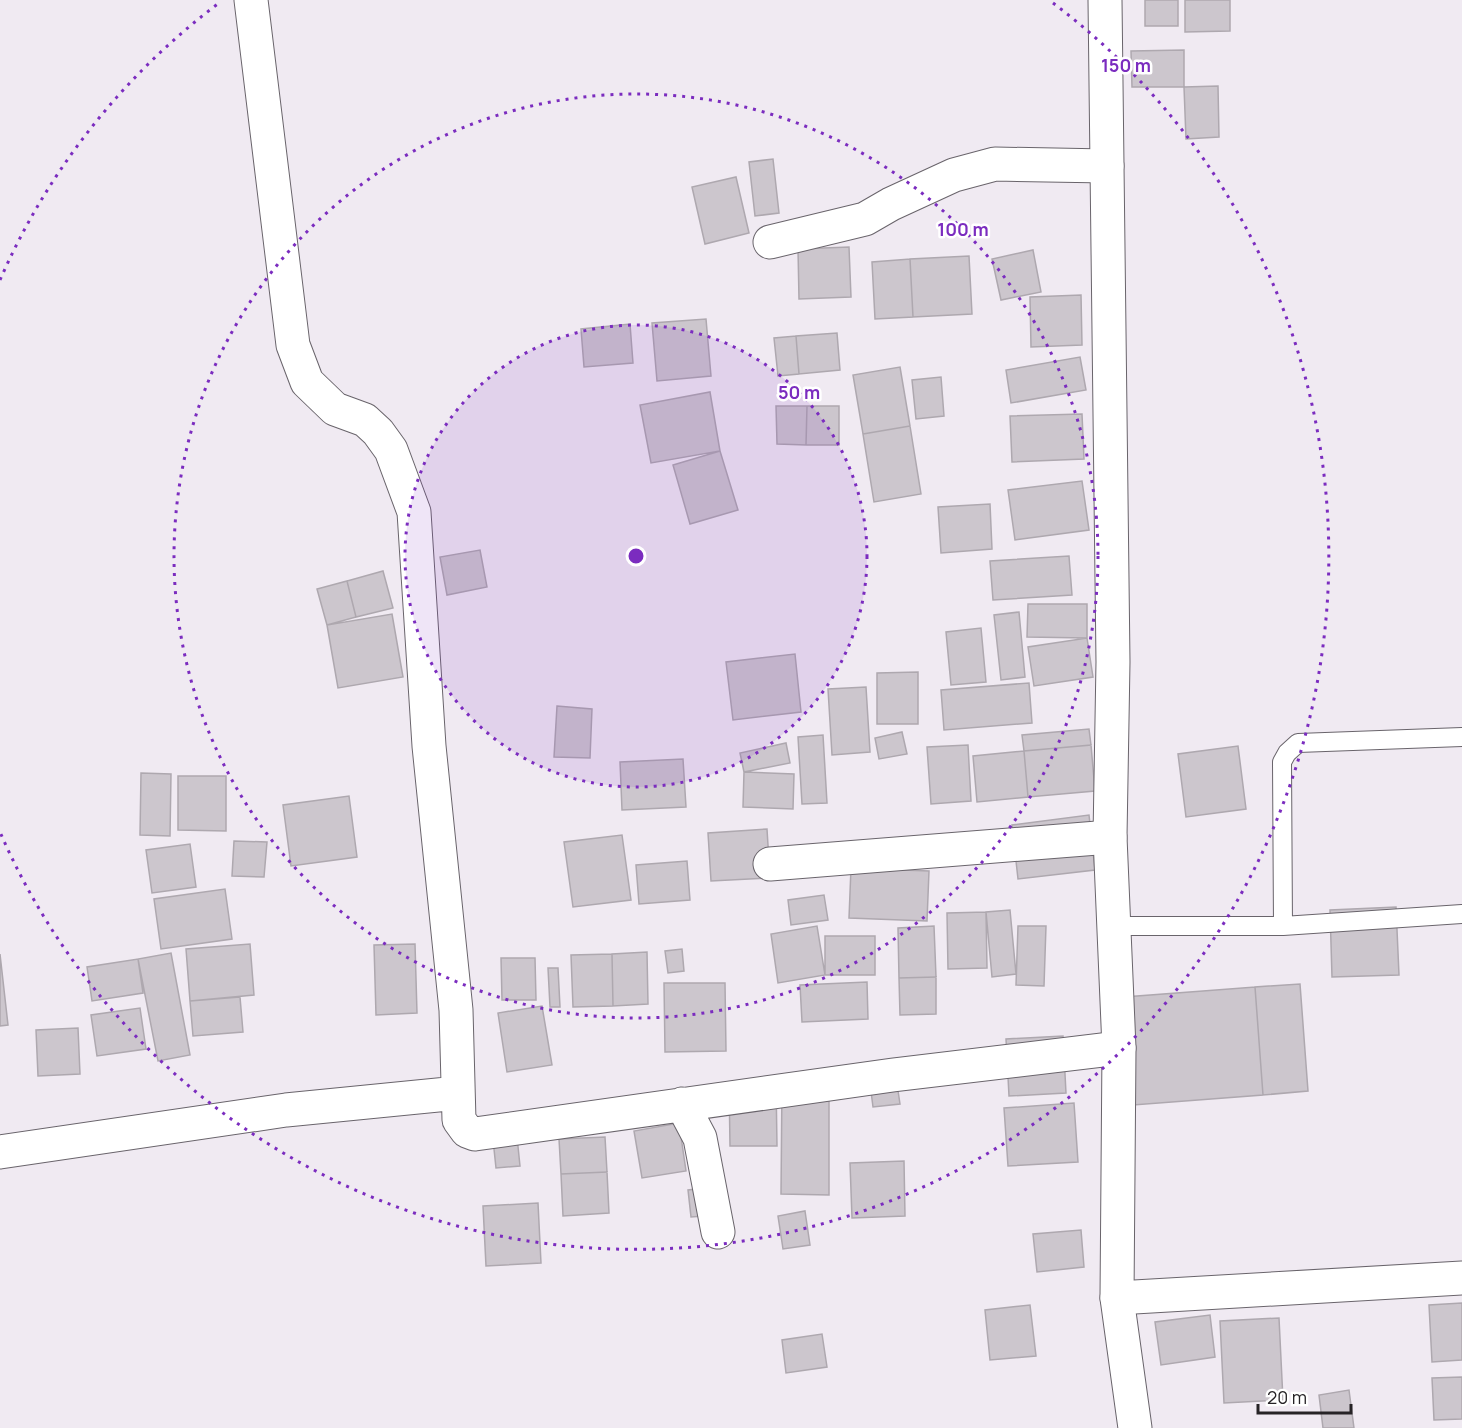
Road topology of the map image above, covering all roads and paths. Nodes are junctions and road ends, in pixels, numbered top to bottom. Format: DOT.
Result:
graph roads {
  1 [pos="251,0"];
  2 [pos="1105,0"];
  3 [pos="1107,166"];
  4 [pos="770,242"];
  5 [pos="1462,737"];
  6 [pos="1110,837"];
  7 [pos="770,864"];
  8 [pos="1462,914"];
  9 [pos="1115,926"];
  10 [pos="1283,926"];
  11 [pos="1119,1048"];
  12 [pos="458,1093"];
  13 [pos="682,1104"];
  14 [pos="0,1152"];
  15 [pos="718,1232"];
  16 [pos="1462,1278"];
  17 [pos="1117,1298"];
  18 [pos="1135,1428"];
  1 -- 12 [label="street"];
  2 -- 3 [label="street"];
  3 -- 4 [label="street"];
  3 -- 6 [label="street"];
  5 -- 10 [label="lane"];
  6 -- 7 [label="street"];
  6 -- 9 [label="street"];
  8 -- 10 [label="lane"];
  9 -- 10 [label="lane"];
  9 -- 11 [label="street"];
  11 -- 13 [label="street"];
  11 -- 17 [label="street"];
  12 -- 13 [label="street"];
  12 -- 14 [label="street"];
  13 -- 15 [label="street"];
  16 -- 17 [label="street"];
  17 -- 18 [label="street"];
}
